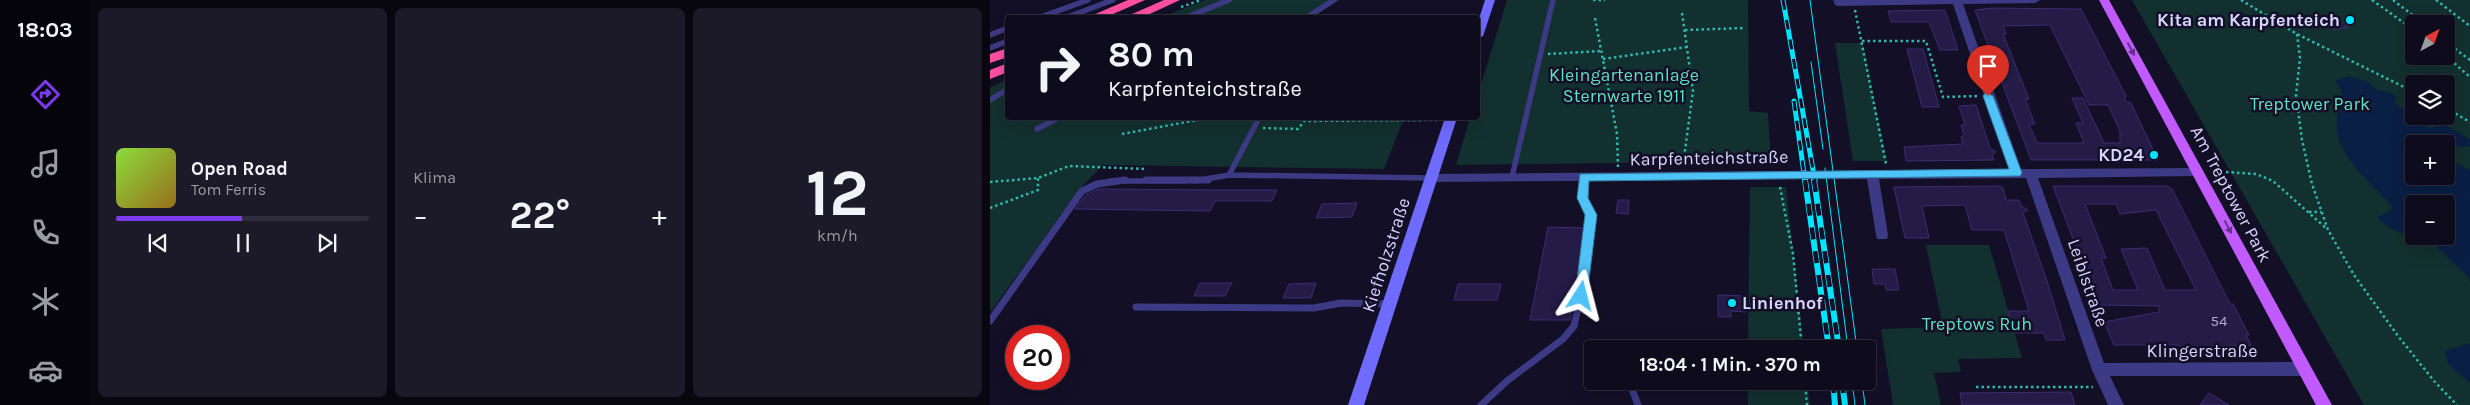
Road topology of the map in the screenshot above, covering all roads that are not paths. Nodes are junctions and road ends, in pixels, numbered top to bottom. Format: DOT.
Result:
graph roads {
  1 [pos="1088,0"];
  2 [pos="1113,0"];
  3 [pos="1139,0"];
  4 [pos="1174,0"];
  5 [pos="1229,0"];
  6 [pos="1334,0"];
  7 [pos="1490,0"];
  8 [pos="1553,0"];
  9 [pos="1957,0"];
  10 [pos="2035,0"];
  11 [pos="2104,0"];
  12 [pos="1838,1"];
  13 [pos="1046,15"];
  14 [pos="1073,15"];
  15 [pos="1100,15"];
  16 [pos="1136,15"];
  17 [pos="1192,15"];
  18 [pos="1311,15"];
  19 [pos="1005,29"];
  20 [pos="1480,30"];
  21 [pos="990,35"];
  22 [pos="1005,41"];
  23 [pos="990,48"];
  24 [pos="1005,53"];
  25 [pos="990,59"];
  26 [pos="1005,68"];
  27 [pos="990,75"];
  28 [pos="1005,91"];
  29 [pos="990,100"];
  30 [pos="1054,120"];
  31 [pos="1257,120"];
  32 [pos="1450,120"];
  33 [pos="1037,129"];
  34 [pos="2198,172"];
  35 [pos="1872,173"];
  36 [pos="2023,173"];
  37 [pos="1229,175"];
  38 [pos="1512,177"];
  39 [pos="1584,177"];
  40 [pos="1431,178"];
  41 [pos="1882,235"];
  42 [pos="1389,304"];
  43 [pos="1136,307"];
  44 [pos="990,321"];
  45 [pos="2304,369"];
  46 [pos="2099,370"];
  47 [pos="1632,390"];
  48 [pos="1356,405"];
  49 [pos="1480,405"];
  50 [pos="1638,405"];
  51 [pos="2116,405"];
  52 [pos="2324,405"];
  1 -- 13 [label="lane"];
  2 -- 14 [label="lane"];
  3 -- 15 [label="highway"];
  4 -- 16 [label="highway"];
  5 -- 17 [label="lane"];
  6 -- 18 [label="lane"];
  7 -- 20 [label="street"];
  8 -- 38 [label="lane"];
  9 -- 10 [label="street"];
  9 -- 12 [label="street"];
  9 -- 36 [label="street, Leiblstraße"];
  11 -- 34 [label="main road, Am Treptower Park, one-way"];
  19 -- 21 [label="lane"];
  22 -- 23 [label="lane"];
  24 -- 25 [label="highway"];
  26 -- 27 [label="highway"];
  28 -- 29 [label="lane"];
  30 -- 33 [label="lane"];
  31 -- 37 [label="lane"];
  32 -- 40 [label="street, Kiefholzstraße"];
  34 -- 36 [label="street, Karpfenteichstraße"];
  34 -- 45 [label="main road, Am Treptower Park, one-way"];
  35 -- 36 [label="street, Karpfenteichstraße"];
  35 -- 39 [label="street, Karpfenteichstraße"];
  35 -- 41 [label="street"];
  36 -- 46 [label="street, Leiblstraße"];
  37 -- 40 [label="lane"];
  37 -- 44 [label="lane"];
  38 -- 39 [label="street, Karpfenteichstraße"];
  38 -- 40 [label="street, Karpfenteichstraße"];
  39 -- 49 [label="lane"];
  40 -- 42 [label="street, Kiefholzstraße"];
  42 -- 43 [label="lane"];
  42 -- 48 [label="street, Kiefholzstraße"];
  45 -- 46 [label="street, Klingerstraße"];
  45 -- 52 [label="main road, Am Treptower Park"];
  46 -- 51 [label="street, Leiblstraße"];
  47 -- 50 [label="lane"];
}
